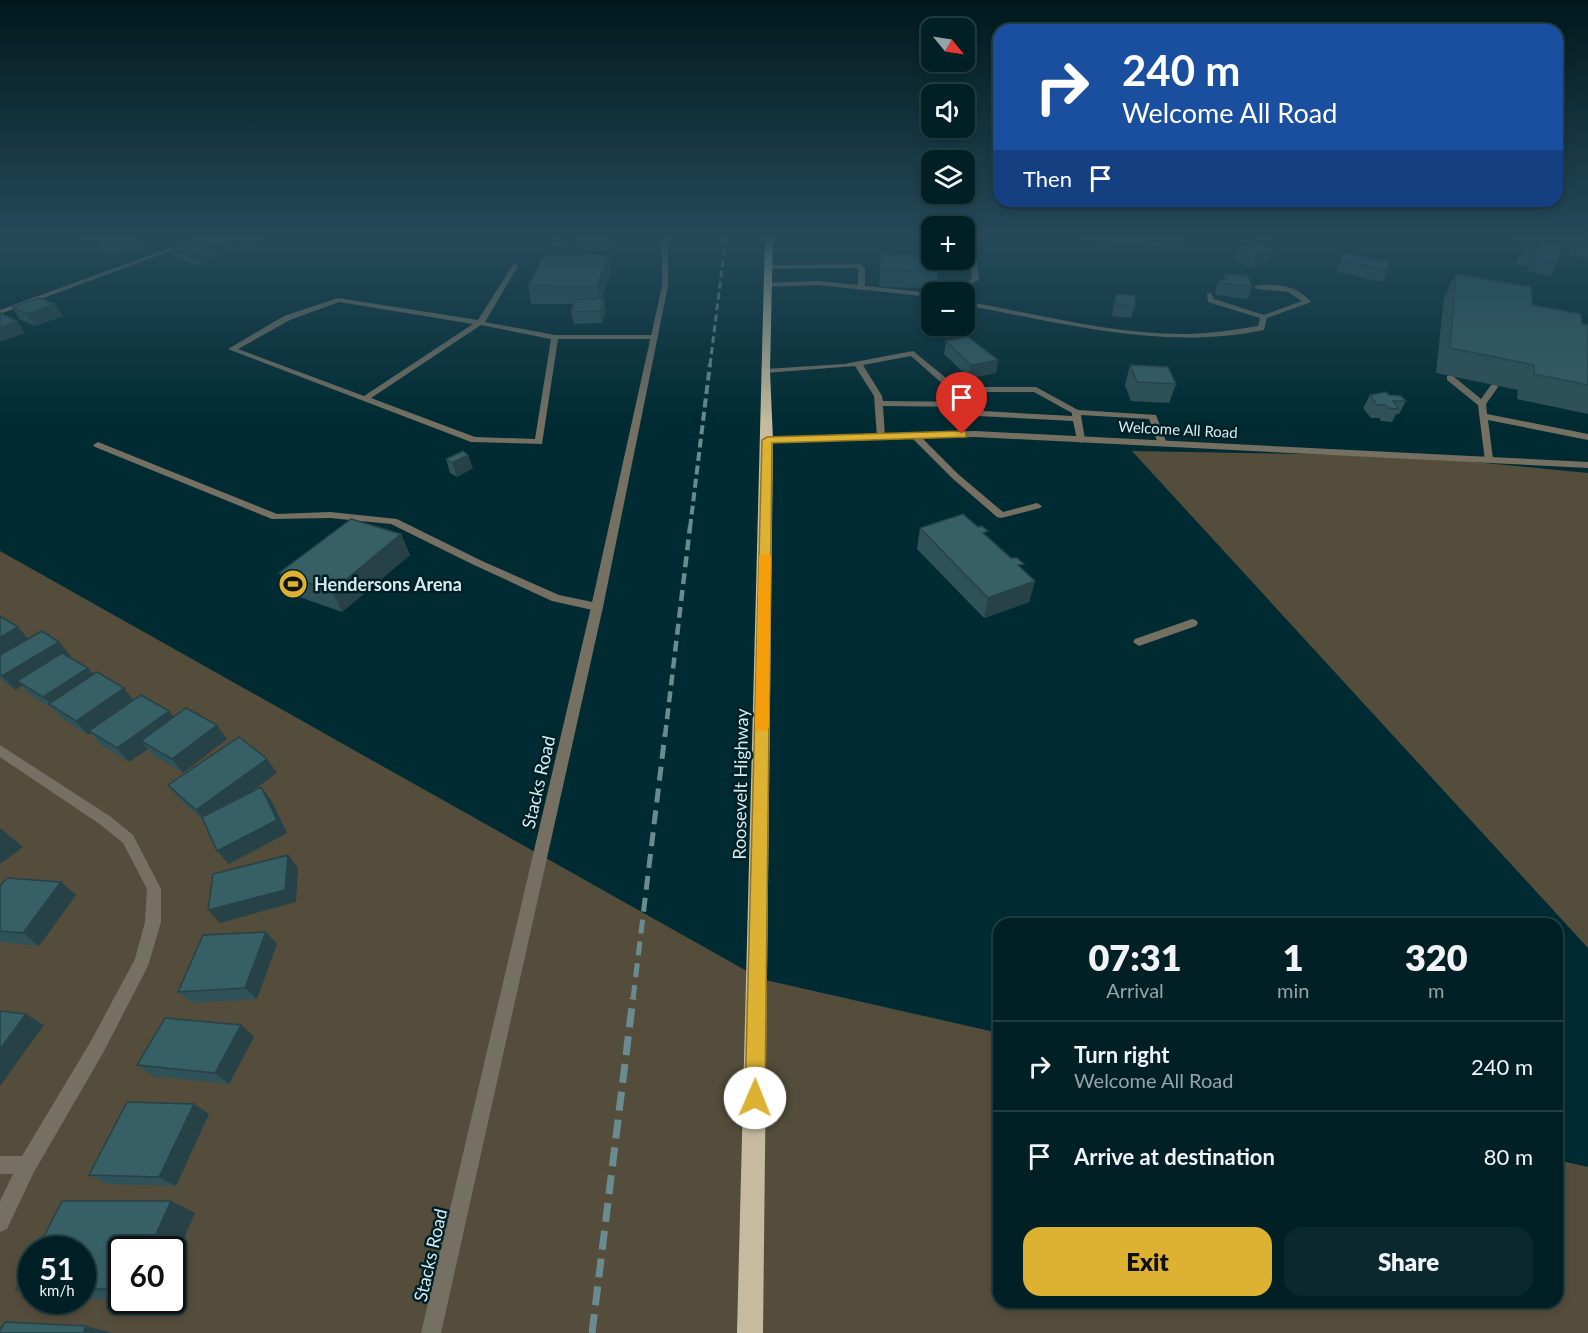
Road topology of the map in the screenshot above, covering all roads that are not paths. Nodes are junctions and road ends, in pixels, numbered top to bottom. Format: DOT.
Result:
graph roads {
  1 [pos="37,298"];
  2 [pos="495,298"];
  3 [pos="662,298"];
  4 [pos="766,298"];
  5 [pos="1210,298"];
  6 [pos="1304,298"];
  7 [pos="975,305"];
  8 [pos="0,312"];
  9 [pos="1264,317"];
  10 [pos="480,323"];
  11 [pos="555,337"];
  12 [pos="654,337"];
  13 [pos="858,364"];
  14 [pos="765,371"];
  15 [pos="1450,378"];
  16 [pos="1494,387"];
  17 [pos="972,389"];
  18 [pos="365,399"];
  19 [pos="879,403"];
  20 [pos="1482,404"];
  21 [pos="976,405"];
  22 [pos="1076,415"];
  23 [pos="1483,417"];
  24 [pos="915,436"];
  25 [pos="881,437"];
  26 [pos="1588,437"];
  27 [pos="767,440"];
  28 [pos="1081,440"];
  29 [pos="1162,444"];
  30 [pos="98,445"];
  31 [pos="1488,459"];
  32 [pos="1588,465"];
  33 [pos="1037,506"];
  34 [pos="597,607"];
  35 [pos="1192,623"];
  36 [pos="1139,642"];
  37 [pos="0,750"];
  38 [pos="27,1165"];
  39 [pos="0,1166"];
  40 [pos="0,1222"];
  41 [pos="431,1333"];
  42 [pos="750,1333"];
  1 -- 8 [label="street"];
  2 -- 10 [label="street"];
  3 -- 12 [label="street, Stacks Road"];
  4 -- 14 [label="main road, Roosevelt Highway"];
  5 -- 9 [label="street"];
  6 -- 9 [label="street"];
  7 -- 9 [label="street"];
  10 -- 11 [label="street"];
  10 -- 18 [label="street"];
  10 -- 18 [label="street"];
  11 -- 12 [label="street"];
  11 -- 18 [label="street"];
  12 -- 34 [label="street, Stacks Road"];
  13 -- 14 [label="street"];
  13 -- 17 [label="street"];
  13 -- 19 [label="street"];
  14 -- 27 [label="main road, Roosevelt Highway"];
  15 -- 20 [label="street"];
  16 -- 20 [label="street"];
  17 -- 21 [label="street"];
  17 -- 22 [label="street"];
  19 -- 21 [label="street"];
  19 -- 25 [label="street"];
  20 -- 23 [label="street"];
  21 -- 22 [label="street"];
  22 -- 28 [label="street"];
  22 -- 29 [label="street"];
  23 -- 26 [label="street"];
  23 -- 31 [label="street"];
  24 -- 25 [label="street, Welcome All Road"];
  24 -- 28 [label="street, Welcome All Road"];
  24 -- 33 [label="street"];
  25 -- 27 [label="street, Welcome All Road"];
  27 -- 42 [label="main road, Roosevelt Highway"];
  28 -- 29 [label="street, Welcome All Road"];
  29 -- 31 [label="street, Welcome All Road"];
  30 -- 34 [label="street"];
  31 -- 32 [label="street, Welcome All Road"];
  34 -- 41 [label="street, Stacks Road"];
  35 -- 36 [label="street"];
  37 -- 38 [label="street"];
  38 -- 39 [label="street"];
  38 -- 40 [label="street"];
}
